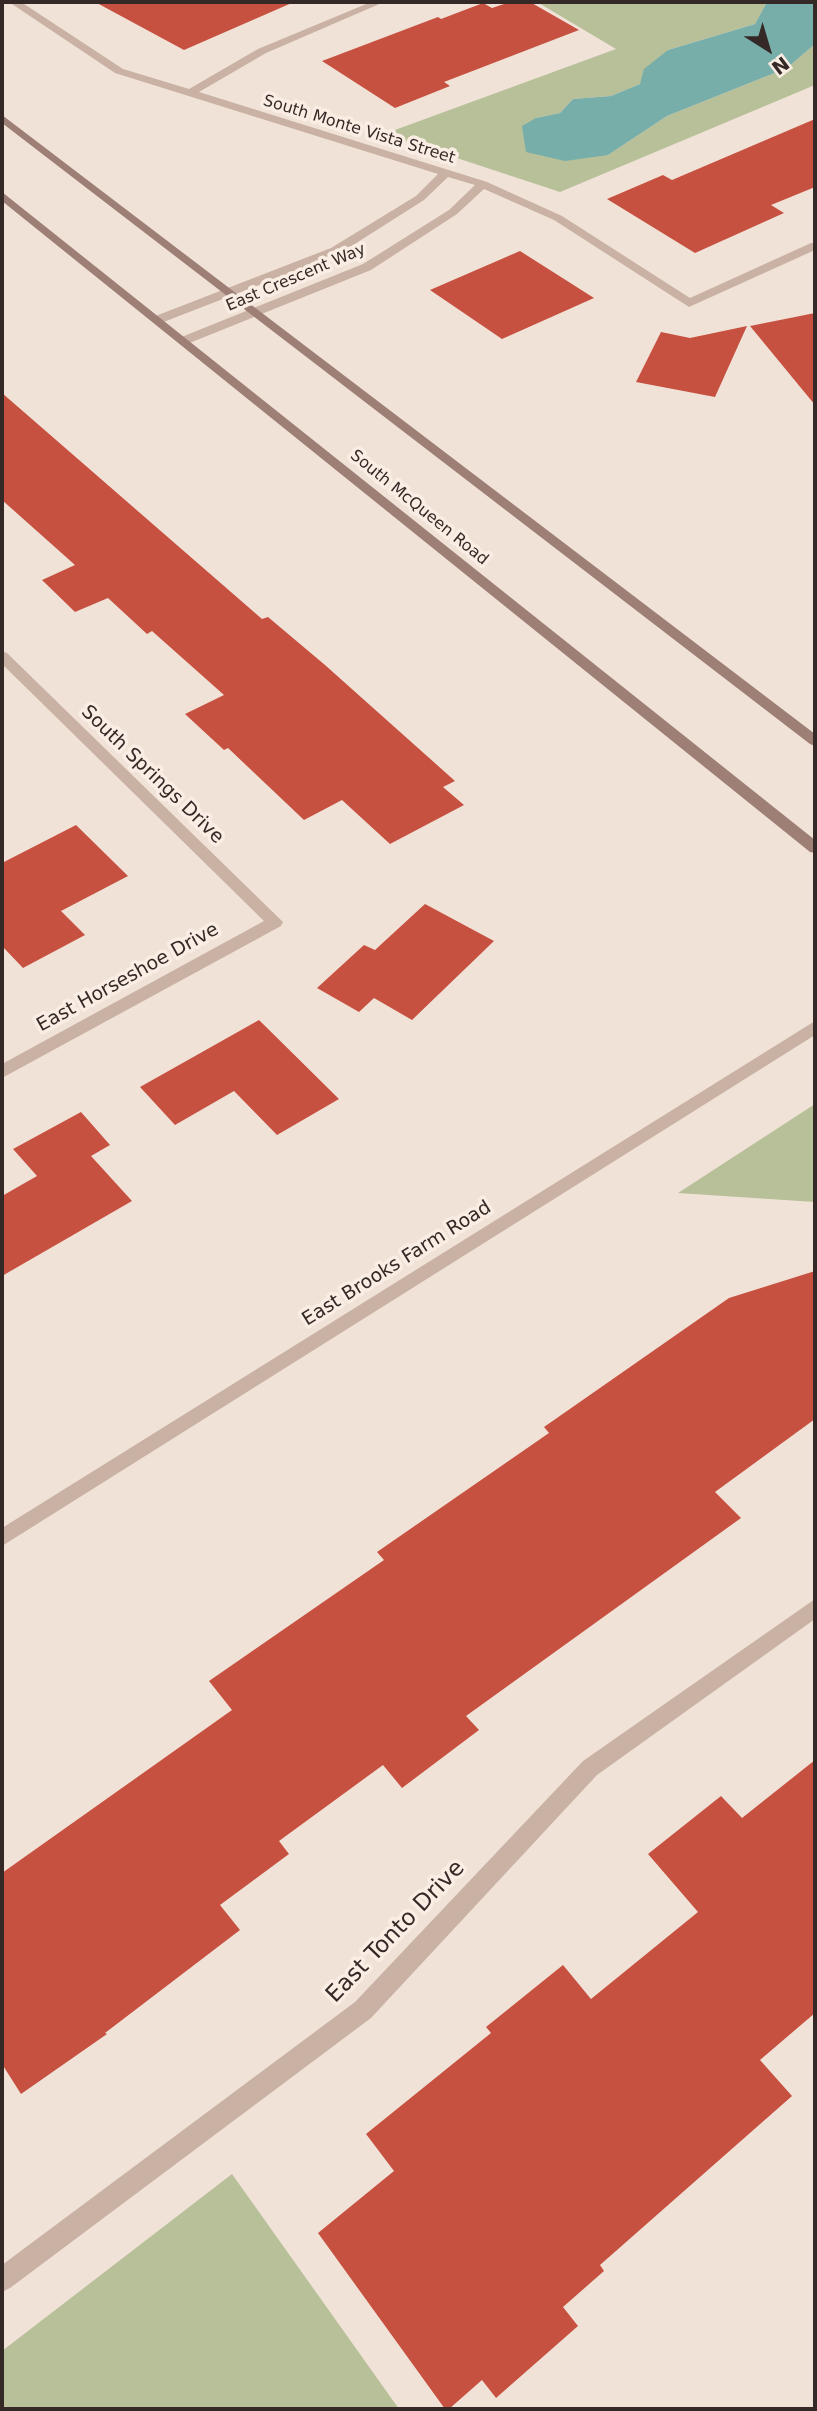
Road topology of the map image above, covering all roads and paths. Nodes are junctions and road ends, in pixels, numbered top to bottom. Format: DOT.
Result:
graph roads {
  1 [pos="14,2"];
  2 [pos="379,2"];
  3 [pos="188,94"];
  4 [pos="2,118"];
  5 [pos="445,173"];
  6 [pos="483,184"];
  7 [pos="2,195"];
  8 [pos="815,246"];
  9 [pos="228,293"];
  10 [pos="254,313"];
  11 [pos="157,320"];
  12 [pos="183,341"];
  13 [pos="2,656"];
  14 [pos="815,741"];
  15 [pos="815,848"];
  16 [pos="275,922"];
  17 [pos="815,1027"];
  18 [pos="2,1072"];
  19 [pos="2,1538"];
  20 [pos="815,1608"];
  21 [pos="2,2280"];
  1 -- 3 [label="street, South Monte Vista Street"];
  2 -- 3 [label="street"];
  3 -- 5 [label="street, South Monte Vista Street"];
  4 -- 9 [label="main road"];
  5 -- 6 [label="street, South Monte Vista Street"];
  5 -- 9 [label="street, East Crescent Way"];
  6 -- 8 [label="street, South Monte Vista Street"];
  6 -- 10 [label="street, East Crescent Way"];
  7 -- 11 [label="main road, South McQueen Road"];
  9 -- 10 [label="main road"];
  9 -- 11 [label="street, East Crescent Way"];
  10 -- 12 [label="street, East Crescent Way"];
  10 -- 14 [label="main road"];
  11 -- 12 [label="main road, South McQueen Road"];
  12 -- 15 [label="main road, South McQueen Road"];
  13 -- 16 [label="street, South Springs Drive"];
  16 -- 18 [label="street, East Horseshoe Drive"];
  17 -- 19 [label="street, East Brooks Farm Road"];
  20 -- 21 [label="street, East Tonto Drive"];
}
